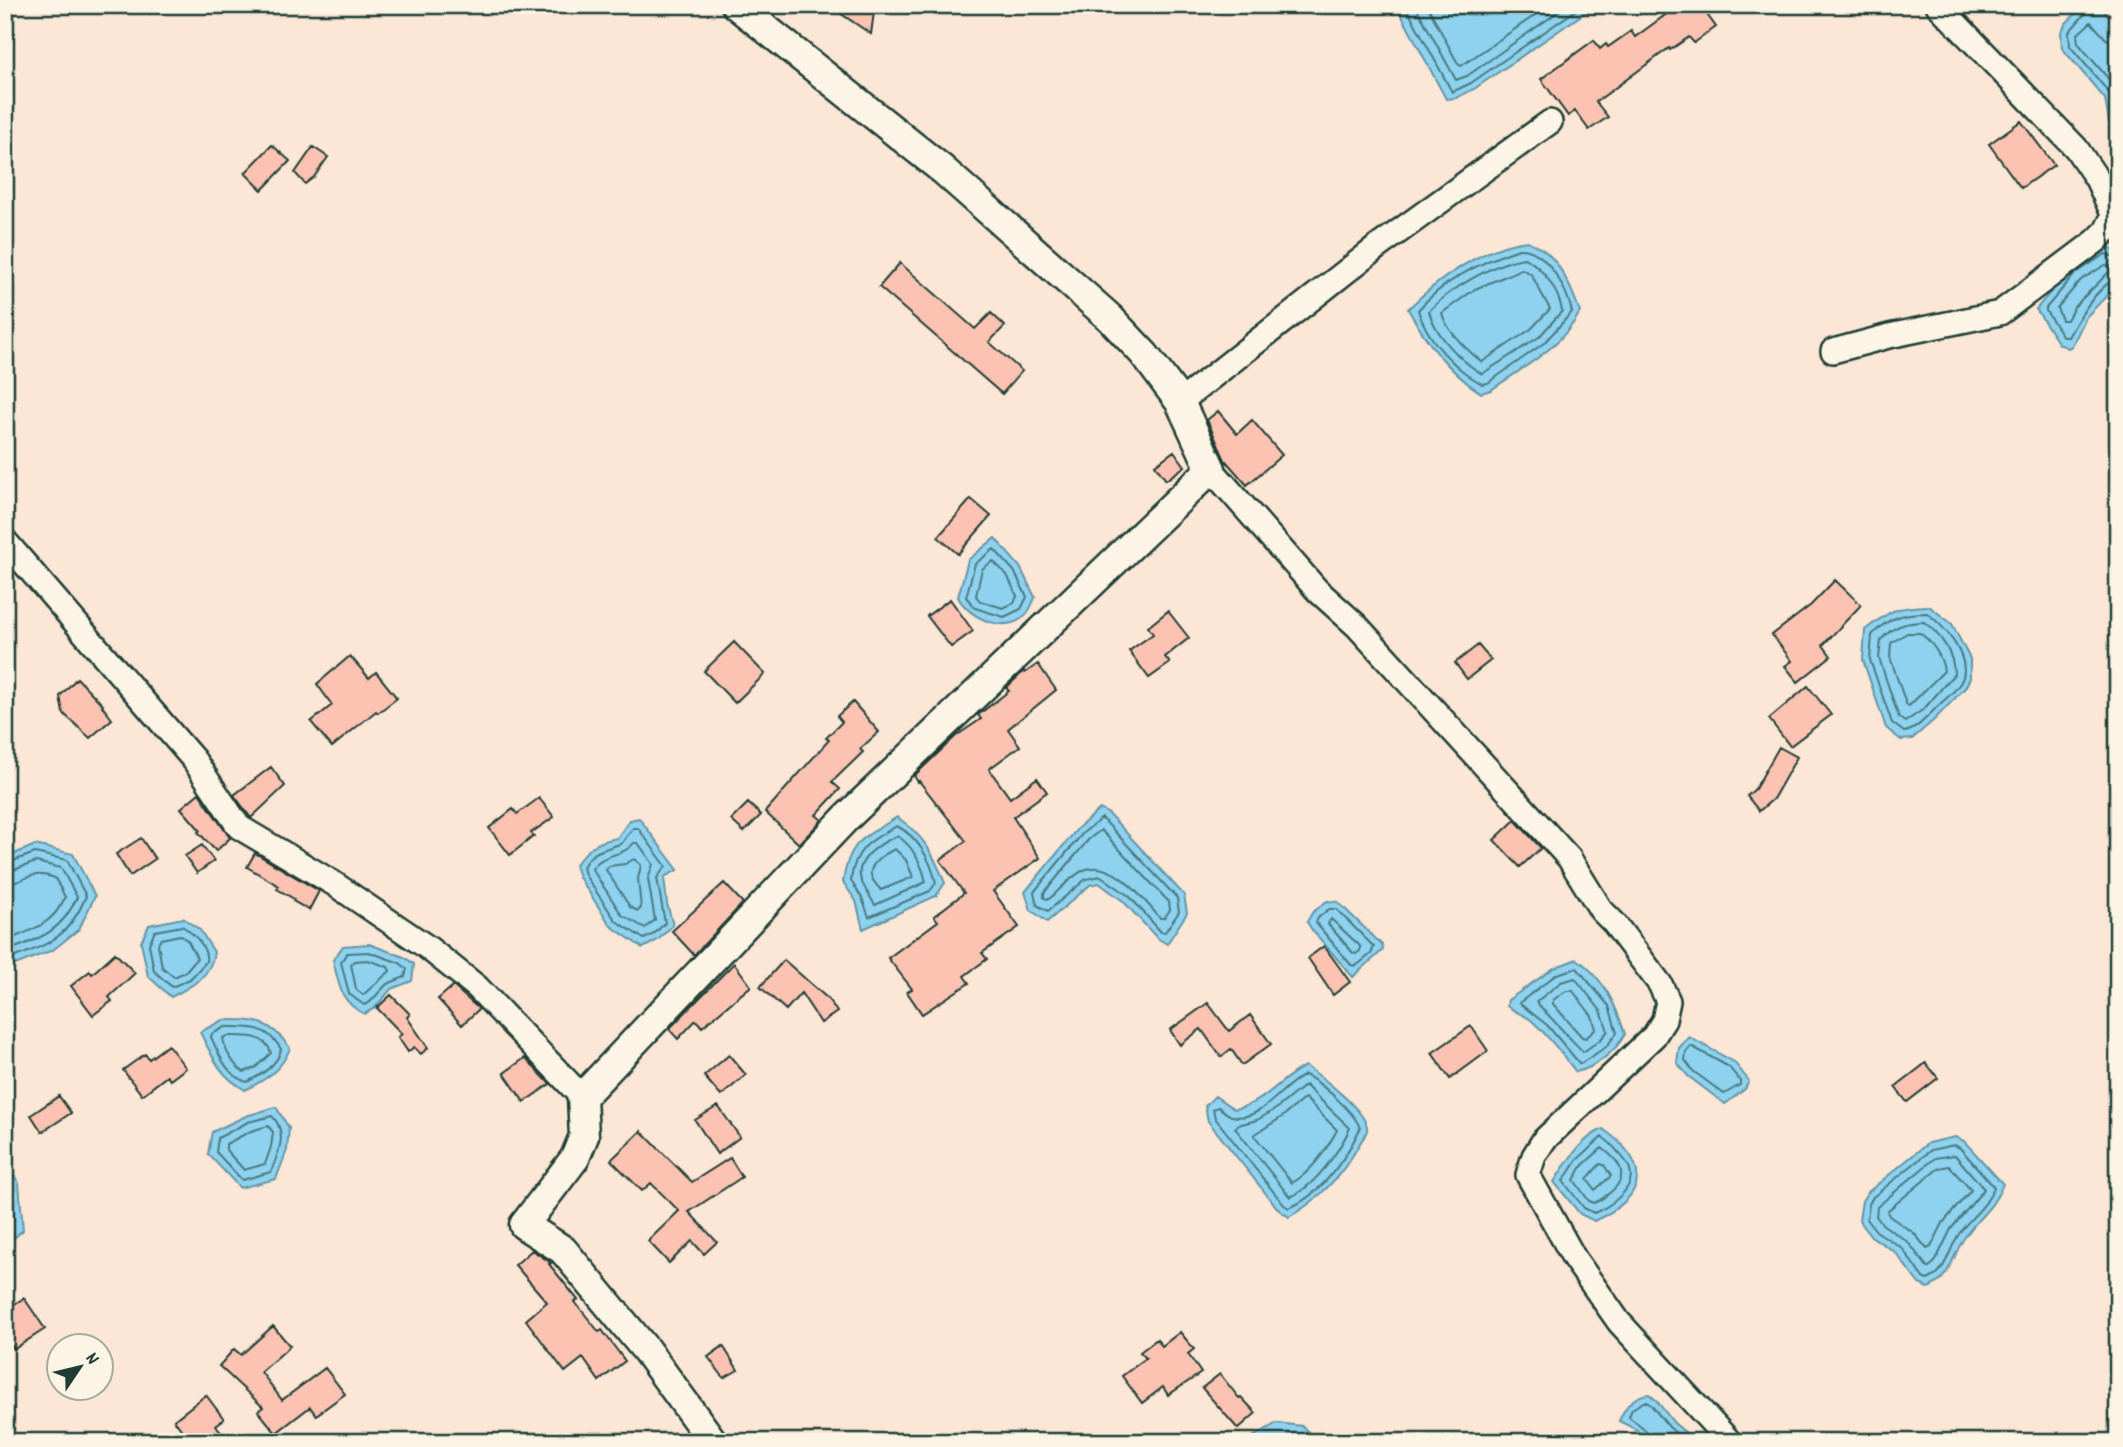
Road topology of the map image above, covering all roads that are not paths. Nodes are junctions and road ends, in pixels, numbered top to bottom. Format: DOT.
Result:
graph roads {
  1 [pos="736,5"];
  2 [pos="1938,5"];
  3 [pos="1550,122"];
  4 [pos="2115,210"];
  5 [pos="1833,351"];
  6 [pos="1180,402"];
  7 [pos="1211,469"];
  8 [pos="5,541"];
  9 [pos="582,1097"];
  10 [pos="713,1442"];
  11 [pos="1730,1442"];
  1 -- 6 [label="street"];
  2 -- 4 [label="street"];
  3 -- 6 [label="street"];
  4 -- 5 [label="street"];
  6 -- 7 [label="street"];
  7 -- 9 [label="street"];
  7 -- 11 [label="street"];
  8 -- 9 [label="street"];
  9 -- 10 [label="street"];
}
